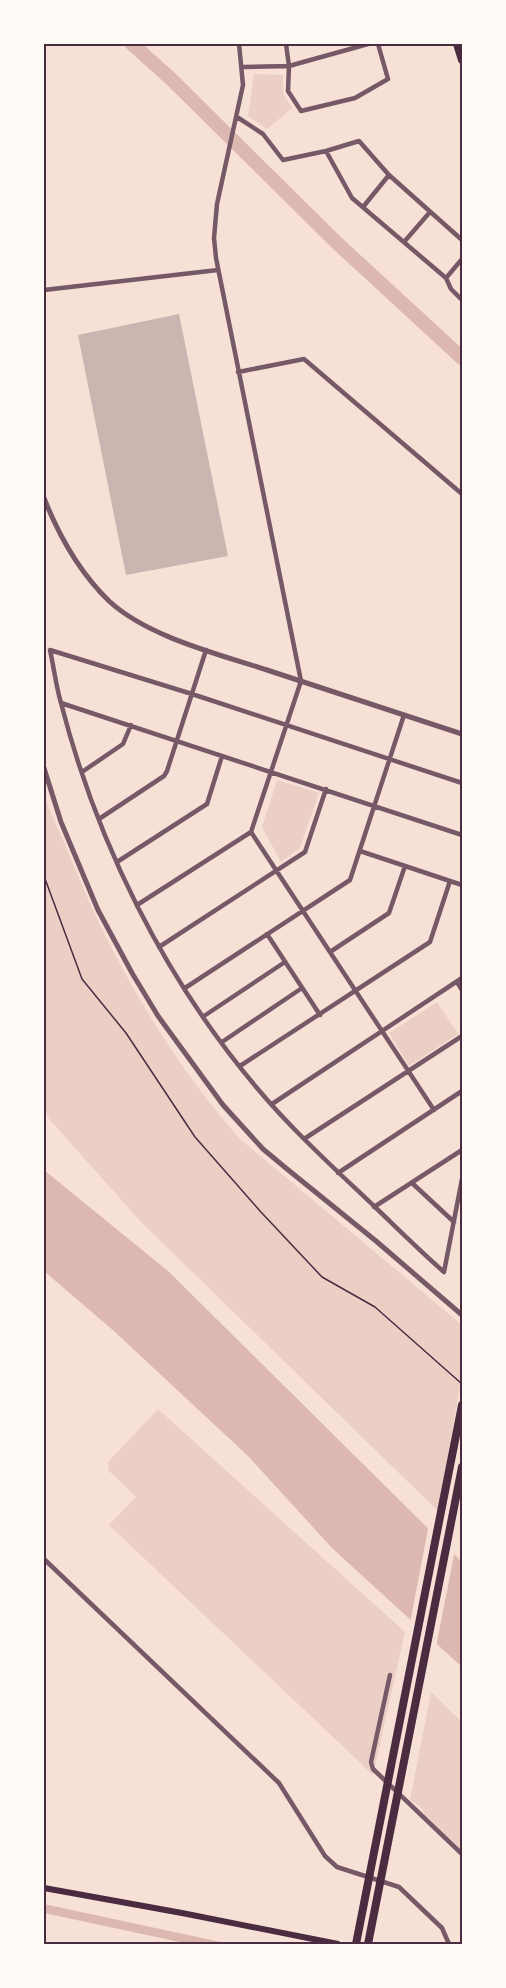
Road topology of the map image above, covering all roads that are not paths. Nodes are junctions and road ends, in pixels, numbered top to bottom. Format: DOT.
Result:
graph roads {
  1 [pos="239,44"];
  2 [pos="286,44"];
  3 [pos="368,44"];
  4 [pos="378,44"];
  5 [pos="458,44"];
  6 [pos="462,60"];
  7 [pos="243,66"];
  8 [pos="289,66"];
  9 [pos="237,117"];
  10 [pos="326,151"];
  11 [pos="388,175"];
  12 [pos="363,207"];
  13 [pos="430,212"];
  14 [pos="462,240"];
  15 [pos="404,242"];
  16 [pos="462,259"];
  17 [pos="218,270"];
  18 [pos="446,278"];
  19 [pos="44,290"];
  20 [pos="462,300"];
  21 [pos="238,372"];
  22 [pos="462,494"];
  23 [pos="44,498"];
  24 [pos="206,650"];
  25 [pos="301,681"];
  26 [pos="192,694"];
  27 [pos="61,703"];
  28 [pos="404,715"];
  29 [pos="131,725"];
  30 [pos="286,725"];
  31 [pos="462,734"];
  32 [pos="177,740"];
  33 [pos="222,756"];
  34 [pos="390,759"];
  35 [pos="44,768"];
  36 [pos="82,772"];
  37 [pos="271,772"];
  38 [pos="462,783"];
  39 [pos="326,789"];
  40 [pos="375,806"];
  41 [pos="99,819"];
  42 [pos="250,832"];
  43 [pos="462,835"];
  44 [pos="360,851"];
  45 [pos="117,862"];
  46 [pos="405,866"];
  47 [pos="277,870"];
  48 [pos="450,881"];
  49 [pos="462,885"];
  50 [pos="137,906"];
  51 [pos="303,911"];
  52 [pos="267,934"];
  53 [pos="159,947"];
  54 [pos="330,952"];
  55 [pos="285,962"];
  56 [pos="462,978"];
  57 [pos="457,982"];
  58 [pos="185,988"];
  59 [pos="302,988"];
  60 [pos="356,990"];
  61 [pos="462,990"];
  62 [pos="320,1015"];
  63 [pos="204,1016"];
  64 [pos="382,1030"];
  65 [pos="462,1036"];
  66 [pos="222,1042"];
  67 [pos="240,1066"];
  68 [pos="409,1071"];
  69 [pos="462,1091"];
  70 [pos="272,1104"];
  71 [pos="434,1110"];
  72 [pos="304,1140"];
  73 [pos="462,1150"];
  74 [pos="338,1173"];
  75 [pos="462,1179"];
  76 [pos="412,1183"];
  77 [pos="374,1207"];
  78 [pos="454,1222"];
  79 [pos="462,1315"];
  80 [pos="462,1405"];
  81 [pos="462,1467"];
  82 [pos="44,1559"];
  83 [pos="390,1675"];
  84 [pos="462,1854"];
  85 [pos="44,1888"];
  86 [pos="338,1944"];
  87 [pos="356,1944"];
  88 [pos="368,1944"];
  89 [pos="449,1944"];
  1 -- 7 [label="street"];
  2 -- 8 [label="street"];
  3 -- 8 [label="street"];
  4 -- 8 [label="street"];
  5 -- 6 [label="highway"];
  7 -- 8 [label="street"];
  7 -- 9 [label="street"];
  9 -- 10 [label="street"];
  9 -- 17 [label="street"];
  10 -- 11 [label="street"];
  10 -- 12 [label="street"];
  11 -- 12 [label="street"];
  11 -- 13 [label="street"];
  12 -- 15 [label="street"];
  13 -- 14 [label="street"];
  13 -- 15 [label="street"];
  15 -- 18 [label="street"];
  16 -- 18 [label="street"];
  17 -- 19 [label="street"];
  17 -- 21 [label="street"];
  18 -- 20 [label="street"];
  21 -- 22 [label="street"];
  21 -- 25 [label="street"];
  23 -- 24 [label="street"];
  24 -- 25 [label="street"];
  24 -- 26 [label="street"];
  25 -- 28 [label="street"];
  25 -- 30 [label="street"];
  26 -- 27 [label="street"];
  26 -- 30 [label="street"];
  26 -- 32 [label="street"];
  27 -- 29 [label="street"];
  27 -- 36 [label="street"];
  28 -- 31 [label="street"];
  28 -- 34 [label="street"];
  29 -- 32 [label="street"];
  29 -- 36 [label="street"];
  30 -- 34 [label="street"];
  30 -- 37 [label="street"];
  32 -- 33 [label="street"];
  32 -- 41 [label="street"];
  33 -- 37 [label="street"];
  33 -- 45 [label="street"];
  34 -- 38 [label="street"];
  34 -- 40 [label="street"];
  35 -- 79 [label="street"];
  36 -- 41 [label="street"];
  37 -- 39 [label="street"];
  37 -- 42 [label="street"];
  39 -- 40 [label="street"];
  39 -- 47 [label="street"];
  40 -- 43 [label="street"];
  40 -- 44 [label="street"];
  41 -- 45 [label="street"];
  42 -- 47 [label="street"];
  42 -- 50 [label="street"];
  44 -- 46 [label="street"];
  44 -- 51 [label="street"];
  45 -- 50 [label="street"];
  46 -- 48 [label="street"];
  46 -- 54 [label="street"];
  47 -- 51 [label="street"];
  47 -- 53 [label="street"];
  48 -- 49 [label="street"];
  48 -- 60 [label="street"];
  50 -- 53 [label="street"];
  51 -- 52 [label="street"];
  51 -- 54 [label="street"];
  52 -- 55 [label="street"];
  52 -- 58 [label="street"];
  53 -- 58 [label="street"];
  54 -- 60 [label="street"];
  55 -- 59 [label="street"];
  55 -- 63 [label="street"];
  56 -- 57 [label="street"];
  57 -- 61 [label="street"];
  57 -- 64 [label="street"];
  58 -- 63 [label="street"];
  59 -- 62 [label="street"];
  59 -- 66 [label="street"];
  60 -- 62 [label="street"];
  60 -- 64 [label="street"];
  62 -- 67 [label="street"];
  63 -- 66 [label="street"];
  64 -- 68 [label="street"];
  64 -- 70 [label="street"];
  65 -- 68 [label="street"];
  66 -- 67 [label="street"];
  67 -- 70 [label="street"];
  68 -- 71 [label="street"];
  68 -- 72 [label="street"];
  69 -- 71 [label="street"];
  70 -- 72 [label="street"];
  71 -- 74 [label="street"];
  72 -- 74 [label="street"];
  73 -- 76 [label="street"];
  74 -- 77 [label="street"];
  75 -- 78 [label="street"];
  76 -- 77 [label="street"];
  76 -- 78 [label="street"];
  77 -- 78 [label="street"];
  80 -- 87 [label="highway"];
  81 -- 88 [label="highway"];
  82 -- 89 [label="street"];
  83 -- 84 [label="street"];
  85 -- 86 [label="main road"];
}
